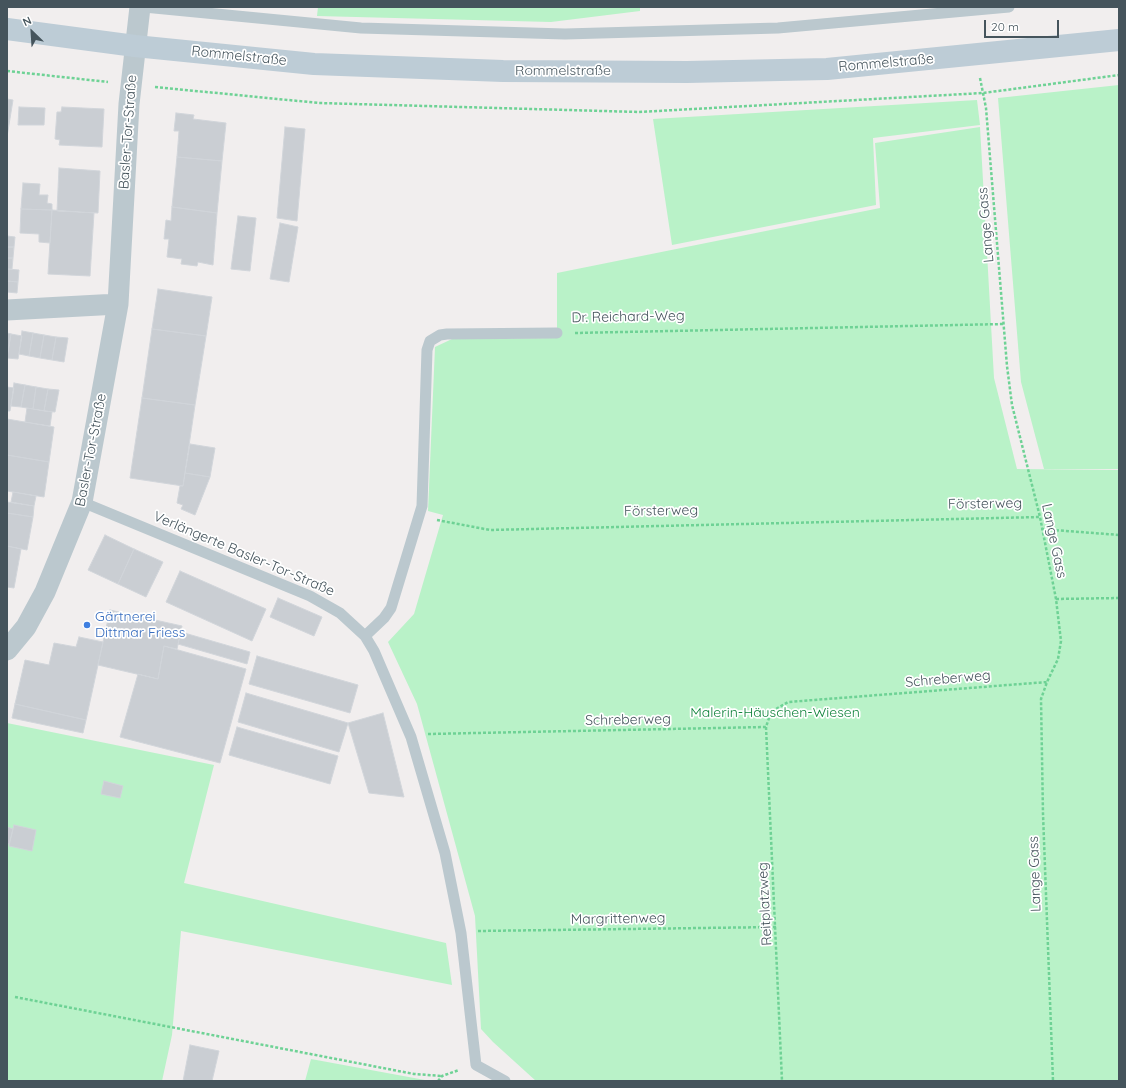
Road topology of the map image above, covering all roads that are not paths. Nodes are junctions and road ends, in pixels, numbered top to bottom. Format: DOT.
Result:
graph roads {
  1 [pos="140,7"];
  2 [pos="144,7"];
  3 [pos="1010,7"];
  4 [pos="7,29"];
  5 [pos="1119,40"];
  6 [pos="135,46"];
  7 [pos="118,304"];
  8 [pos="7,310"];
  9 [pos="557,333"];
  10 [pos="82,502"];
  11 [pos="365,636"];
  12 [pos="7,650"];
  13 [pos="506,1081"];
  1 -- 6 [label="street, Basler-Tor-Straße"];
  2 -- 3 [label="lane"];
  4 -- 6 [label="main road, Rommelstraße"];
  5 -- 6 [label="main road, Rommelstraße"];
  6 -- 7 [label="street, Basler-Tor-Straße"];
  7 -- 8 [label="street"];
  7 -- 10 [label="street, Basler-Tor-Straße"];
  9 -- 11 [label="lane, Dr. Reichard-Weg"];
  10 -- 11 [label="lane, Verlängerte Basler-Tor-Straße"];
  10 -- 12 [label="street, Basler-Tor-Straße"];
  11 -- 13 [label="lane, Verlängerte Basler-Tor-Straße"];
}
